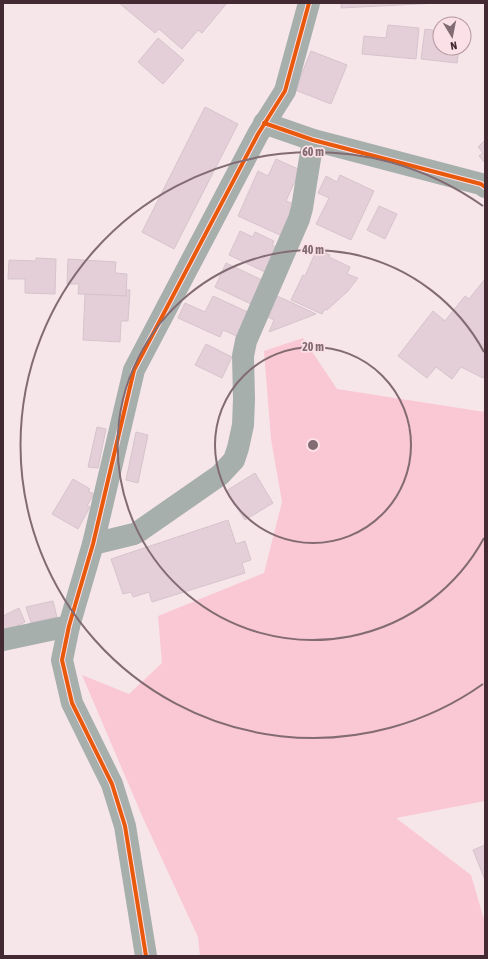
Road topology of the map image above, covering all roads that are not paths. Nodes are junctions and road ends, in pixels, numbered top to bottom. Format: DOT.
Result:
graph roads {
  1 [pos="309,3"];
  2 [pos="264,123"];
  3 [pos="313,140"];
  4 [pos="485,188"];
  5 [pos="92,544"];
  6 [pos="69,626"];
  7 [pos="3,640"];
  8 [pos="146,956"];
  1 -- 2 [label="street"];
  2 -- 3 [label="street"];
  2 -- 5 [label="street"];
  3 -- 4 [label="street"];
  3 -- 5 [label="street"];
  5 -- 6 [label="street"];
  6 -- 7 [label="street"];
  6 -- 8 [label="street"];
}
